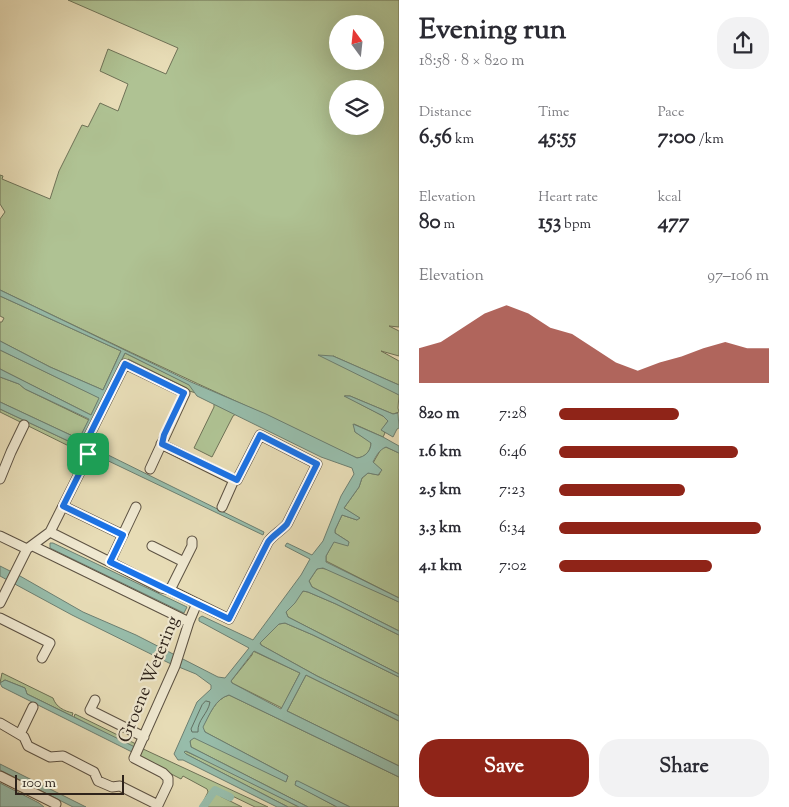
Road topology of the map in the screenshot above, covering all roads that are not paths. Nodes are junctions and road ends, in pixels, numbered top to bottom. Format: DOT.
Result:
graph roads {
  1 [pos="24,425"];
  2 [pos="162,444"];
  3 [pos="150,469"];
  4 [pos="0,479"];
  5 [pos="233,479"];
  6 [pos="63,506"];
  7 [pos="136,507"];
  8 [pos="222,507"];
  9 [pos="50,532"];
  10 [pos="123,535"];
  11 [pos="0,536"];
  12 [pos="192,541"];
  13 [pos="152,546"];
  14 [pos="30,548"];
  15 [pos="110,562"];
  16 [pos="184,562"];
  17 [pos="170,590"];
  18 [pos="0,603"];
  19 [pos="197,603"];
  20 [pos="0,618"];
  21 [pos="189,622"];
  22 [pos="42,658"];
  23 [pos="95,700"];
  24 [pos="33,707"];
  25 [pos="0,723"];
  26 [pos="20,734"];
  27 [pos="142,741"];
  28 [pos="0,776"];
  29 [pos="56,804"];
  1 -- 4 [label="street"];
  2 -- 3 [label="street"];
  2 -- 5 [label="street"];
  2 -- 6 [label="street"];
  5 -- 8 [label="street"];
  5 -- 19 [label="street"];
  6 -- 9 [label="street"];
  6 -- 10 [label="street"];
  7 -- 10 [label="street"];
  9 -- 14 [label="street"];
  9 -- 15 [label="street"];
  10 -- 15 [label="street"];
  11 -- 14 [label="street"];
  12 -- 16 [label="street"];
  13 -- 16 [label="street"];
  14 -- 18 [label="street"];
  14 -- 21 [label="street"];
  15 -- 17 [label="street"];
  16 -- 17 [label="street"];
  17 -- 19 [label="street"];
  19 -- 21 [label="street, Groene Wetering"];
  20 -- 22 [label="street"];
  21 -- 27 [label="street, Groene Wetering"];
  23 -- 27 [label="street"];
  24 -- 26 [label="street"];
  25 -- 26 [label="street"];
  26 -- 27 [label="street, Groene Wetering"];
  28 -- 29 [label="street"];
}
